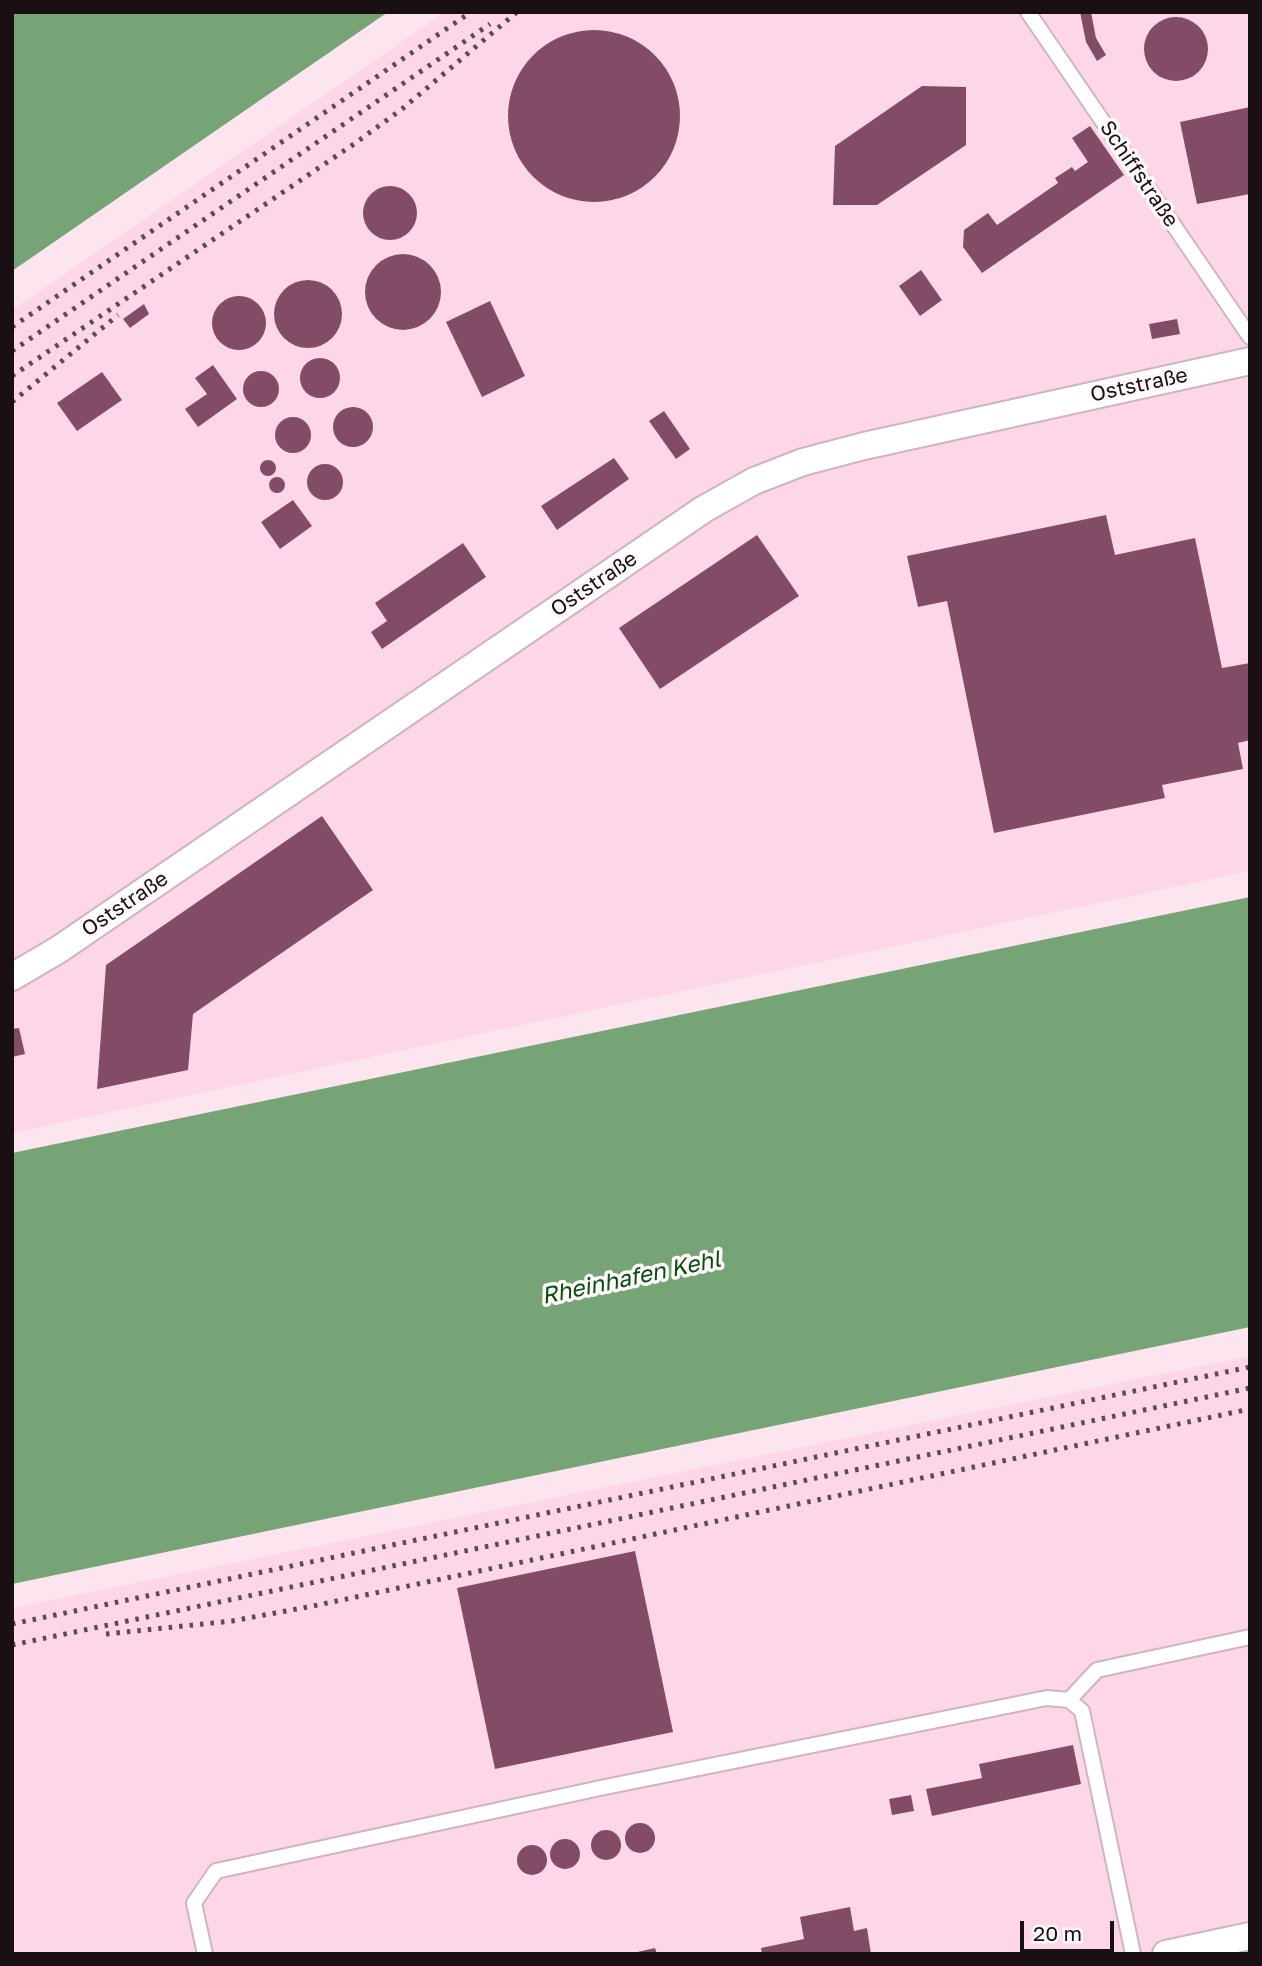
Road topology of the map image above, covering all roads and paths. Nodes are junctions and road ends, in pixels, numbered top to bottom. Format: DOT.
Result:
graph roads {
  1 [pos="1028,12"];
  2 [pos="1250,337"];
  3 [pos="1250,361"];
  4 [pos="12,977"];
  5 [pos="1250,1637"];
  6 [pos="1069,1700"];
  7 [pos="1250,1936"];
  8 [pos="205,1954"];
  9 [pos="1133,1954"];
  10 [pos="1166,1954"];
  1 -- 2 [label="lane, Schiffstraße"];
  3 -- 4 [label="street, Oststraße"];
  5 -- 6 [label="lane"];
  6 -- 8 [label="lane"];
  6 -- 9 [label="lane"];
  7 -- 10 [label="street"];
}
